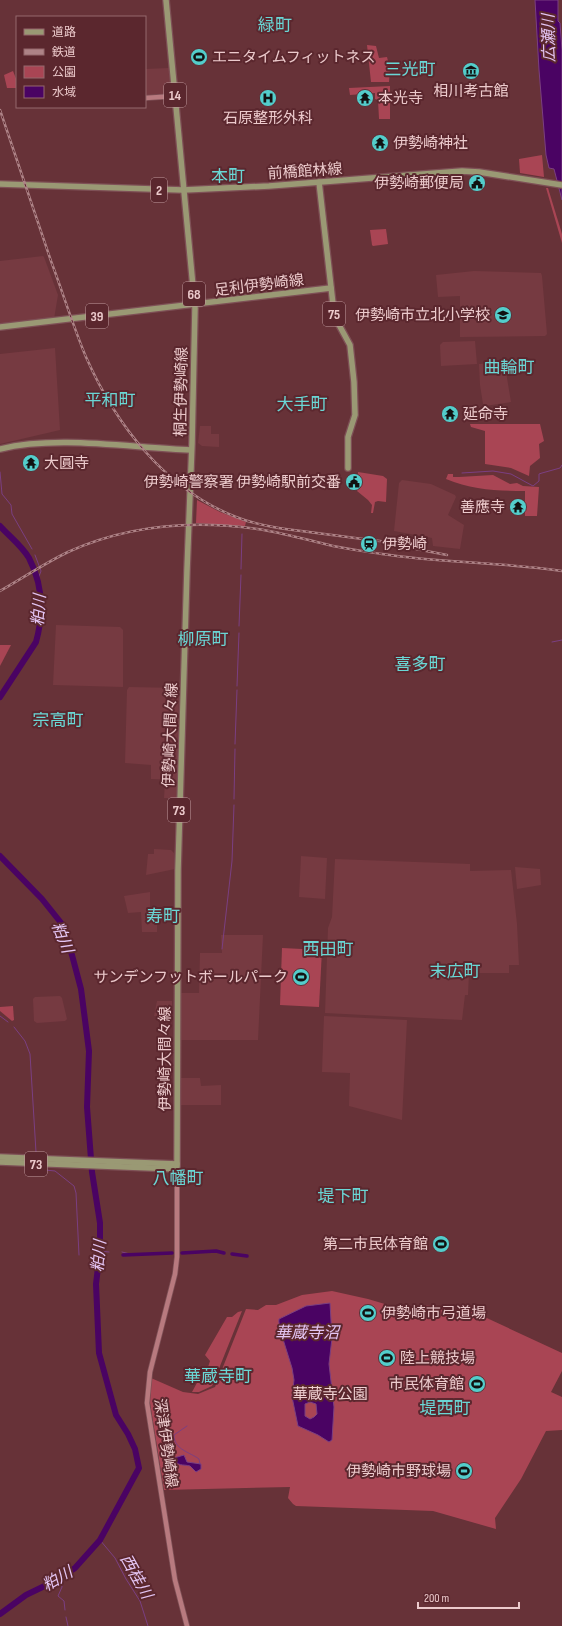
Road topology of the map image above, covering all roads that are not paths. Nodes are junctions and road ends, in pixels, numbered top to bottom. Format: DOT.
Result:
graph roads {
  1 [pos="166,0"];
  2 [pos="175,96"];
  3 [pos="146,98"];
  4 [pos="319,182"];
  5 [pos="0,184"];
  6 [pos="562,185"];
  7 [pos="183,190"];
  8 [pos="331,288"];
  9 [pos="195,304"];
  10 [pos="0,327"];
  11 [pos="0,449"];
  12 [pos="191,450"];
  13 [pos="348,468"];
  14 [pos="0,1157"];
  15 [pos="0,1162"];
  16 [pos="71,1162"];
  17 [pos="177,1166"];
  18 [pos="187,1626"];
  1 -- 2 [label="main road, 14"];
  2 -- 3 [label="main road"];
  2 -- 7 [label="main road, 14"];
  4 -- 6 [label="main road, 前橋館林線 / 2"];
  4 -- 7 [label="main road, 前橋館林線 / 2"];
  4 -- 8 [label="main road, 75"];
  5 -- 7 [label="main road, 前橋館林線 / 2"];
  7 -- 9 [label="main road, 桐生伊勢崎線 / 68"];
  8 -- 9 [label="main road, 足利伊勢崎線 / 39"];
  8 -- 13 [label="main road, 75"];
  9 -- 10 [label="main road, 足利伊勢崎線 / 39"];
  9 -- 12 [label="main road, 桐生伊勢崎線 / 68"];
  11 -- 12 [label="main road, 桐生伊勢崎線"];
  12 -- 17 [label="main road, 伊勢崎大間々線 / 73"];
  14 -- 16 [label="main road, 73"];
  15 -- 16 [label="main road, 73"];
  16 -- 17 [label="main road, 73"];
  17 -- 18 [label="main road, 深津伊勢崎線"];
}
